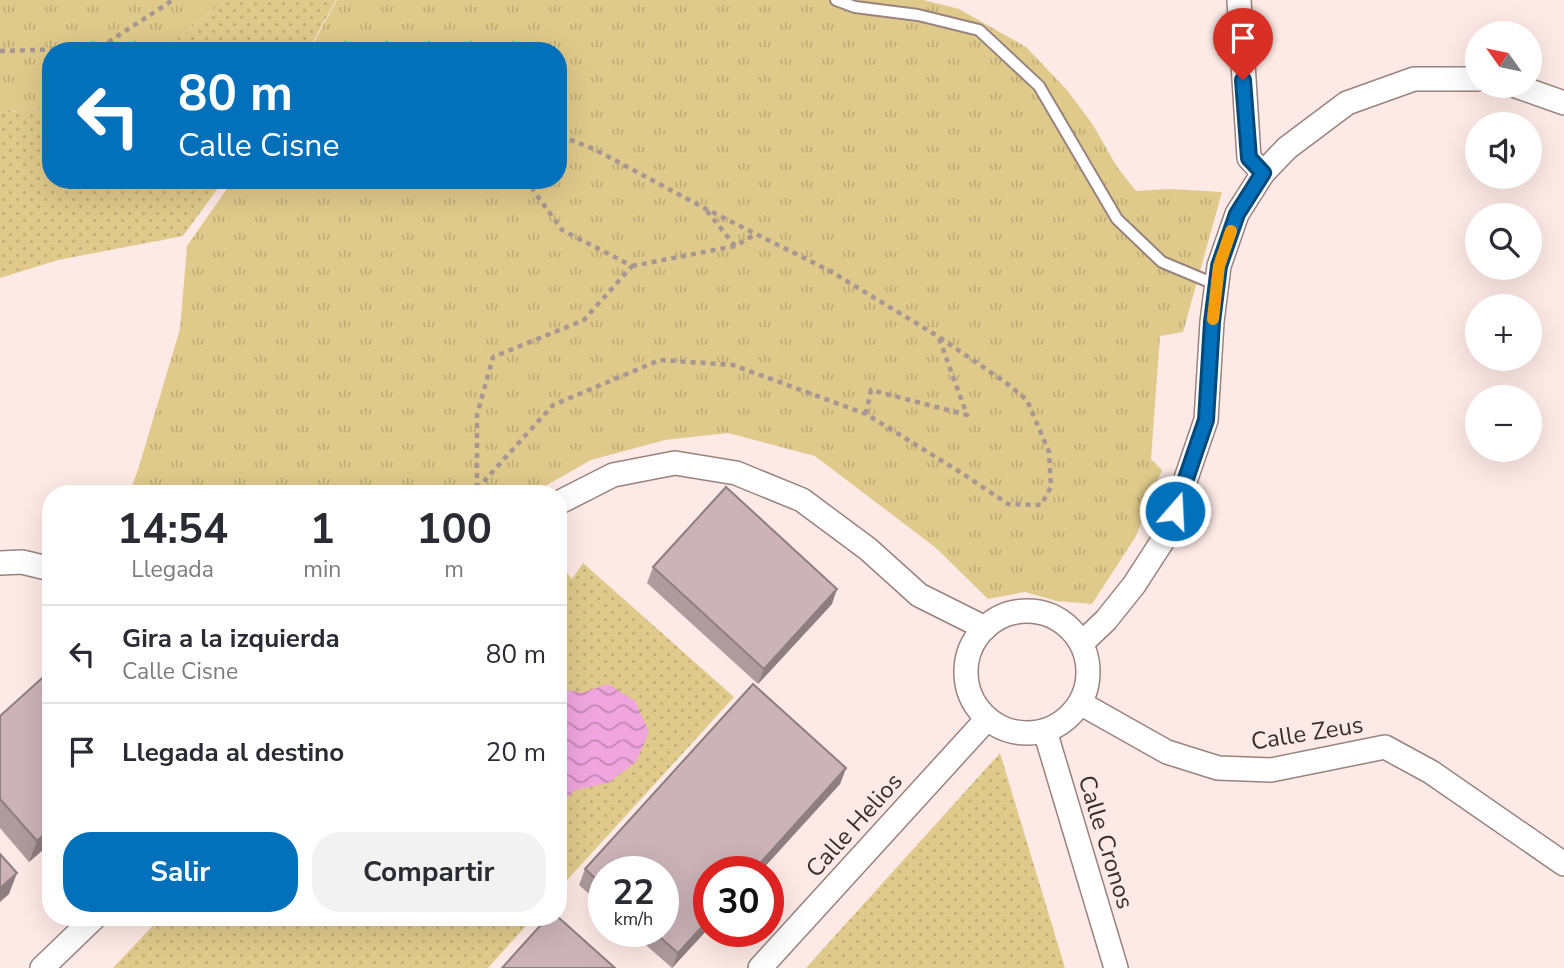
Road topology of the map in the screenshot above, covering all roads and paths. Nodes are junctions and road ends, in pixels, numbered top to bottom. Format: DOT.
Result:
graph roads {
  1 [pos="173,0"];
  2 [pos="836,0"];
  3 [pos="1239,0"];
  4 [pos="108,42"];
  5 [pos="42,50"];
  6 [pos="0,51"];
  7 [pos="1465,79"];
  8 [pos="1542,95"];
  9 [pos="1564,103"];
  10 [pos="567,138"];
  11 [pos="1263,173"];
  12 [pos="533,189"];
  13 [pos="706,209"];
  14 [pos="755,234"];
  15 [pos="735,246"];
  16 [pos="632,266"];
  17 [pos="1217,285"];
  18 [pos="939,337"];
  19 [pos="866,414"];
  20 [pos="477,485"];
  21 [pos="481,485"];
  22 [pos="567,498"];
  23 [pos="0,563"];
  24 [pos="42,567"];
  25 [pos="985,628"];
  26 [pos="1082,643"];
  27 [pos="1080,703"];
  28 [pos="987,719"];
  29 [pos="1045,731"];
  30 [pos="1564,864"];
  31 [pos="86,926"];
  32 [pos="42,968"];
  33 [pos="760,968"];
  34 [pos="1116,968"];
  1 -- 4 [label="path"];
  2 -- 17 [label="lane"];
  3 -- 11 [label="street"];
  5 -- 6 [label="path"];
  7 -- 11 [label="street"];
  8 -- 9 [label="street"];
  10 -- 13 [label="path"];
  11 -- 17 [label="street"];
  12 -- 16 [label="path"];
  13 -- 14 [label="path"];
  13 -- 15 [label="path"];
  14 -- 15 [label="path"];
  14 -- 18 [label="path"];
  15 -- 16 [label="path"];
  16 -- 20 [label="path"];
  17 -- 26 [label="street"];
  18 -- 19 [label="path"];
  18 -- 19 [label="path"];
  19 -- 21 [label="path"];
  22 -- 25 [label="street"];
  23 -- 24 [label="street"];
  25 -- 26 [label="street"];
  25 -- 28 [label="street"];
  26 -- 27 [label="street"];
  27 -- 29 [label="street"];
  27 -- 30 [label="street, Calle Zeus"];
  28 -- 29 [label="street"];
  28 -- 33 [label="street, Calle Helios"];
  29 -- 34 [label="street, Calle Cronos"];
  31 -- 32 [label="street"];
}
